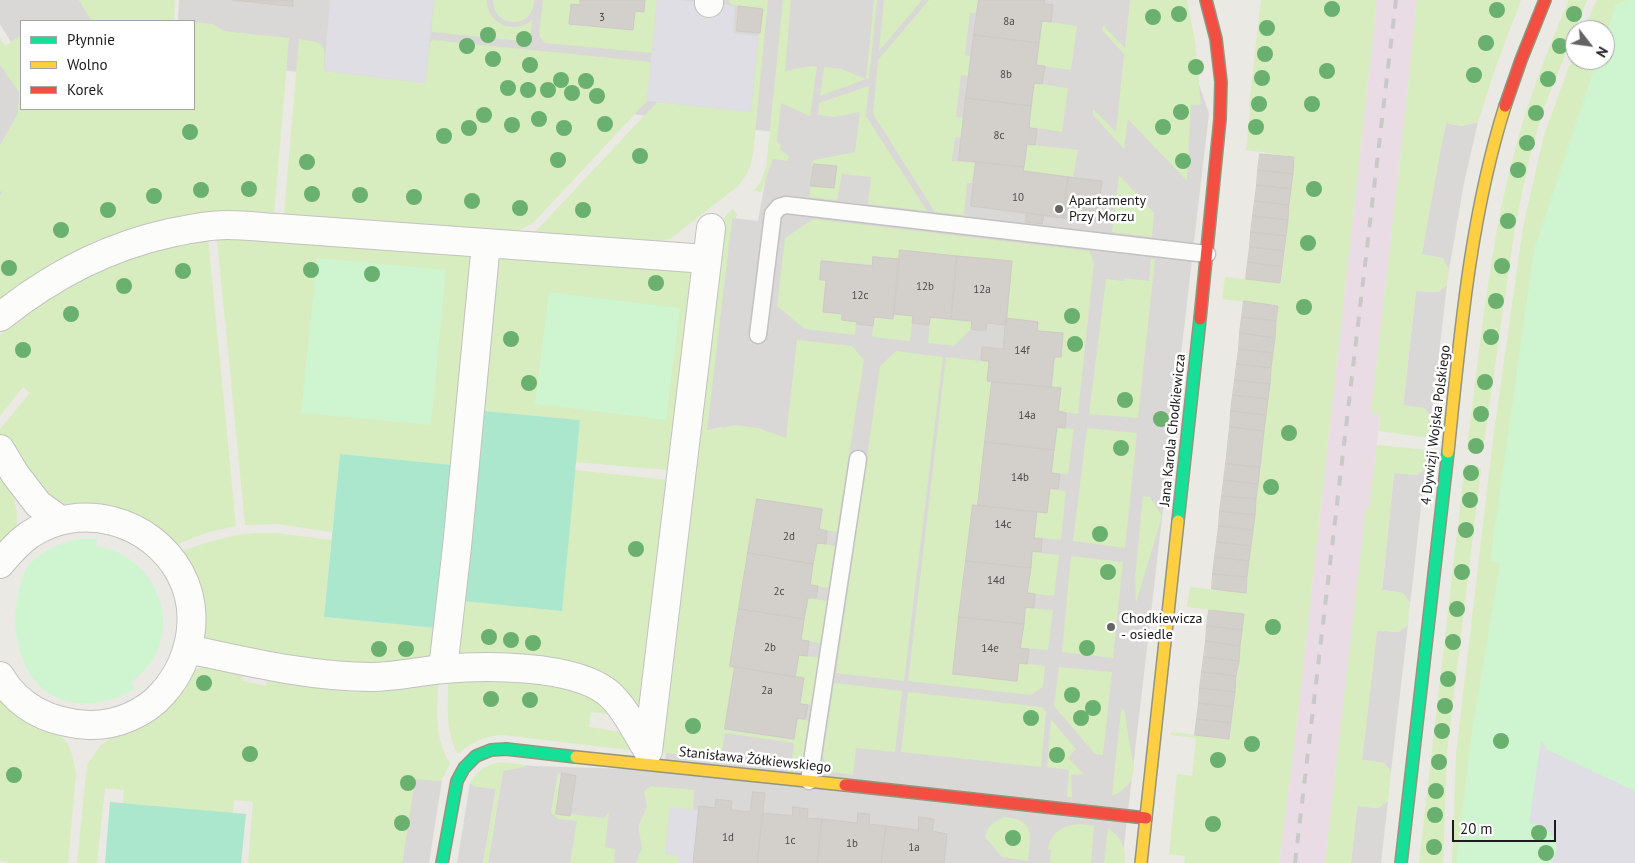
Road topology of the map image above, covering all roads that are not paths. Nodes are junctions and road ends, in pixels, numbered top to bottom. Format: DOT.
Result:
graph roads {
  1 [pos="1206,0"];
  2 [pos="1545,0"];
  3 [pos="711,228"];
  4 [pos="486,243"];
  5 [pos="1207,254"];
  6 [pos="707,259"];
  7 [pos="0,318"];
  8 [pos="758,335"];
  9 [pos="0,450"];
  10 [pos="858,458"];
  11 [pos="15,474"];
  12 [pos="60,520"];
  13 [pos="18,544"];
  14 [pos="0,564"];
  15 [pos="188,649"];
  16 [pos="443,669"];
  17 [pos="0,678"];
  18 [pos="809,781"];
  19 [pos="1146,818"];
  20 [pos="442,863"];
  21 [pos="1141,863"];
  22 [pos="1401,863"];
  1 -- 5 [label="street, Jana Karola Chodkiewicza"];
  2 -- 22 [label="street, 4 Dywizji Wojska Polskiego"];
  3 -- 6 [label="street"];
  4 -- 6 [label="street"];
  4 -- 7 [label="street"];
  4 -- 16 [label="street"];
  5 -- 8 [label="lane"];
  5 -- 19 [label="street, Jana Karola Chodkiewicza"];
  6 -- 16 [label="street"];
  9 -- 11 [label="street"];
  10 -- 18 [label="lane"];
  11 -- 12 [label="street"];
  11 -- 13 [label="street"];
  12 -- 13 [label="street"];
  12 -- 15 [label="street"];
  13 -- 14 [label="street"];
  15 -- 16 [label="street"];
  15 -- 17 [label="street"];
  18 -- 19 [label="street, Stanisława Żółkiewskiego"];
  18 -- 20 [label="street, Stanisława Żółkiewskiego"];
  19 -- 21 [label="street, Jana Karola Chodkiewicza"];
}
